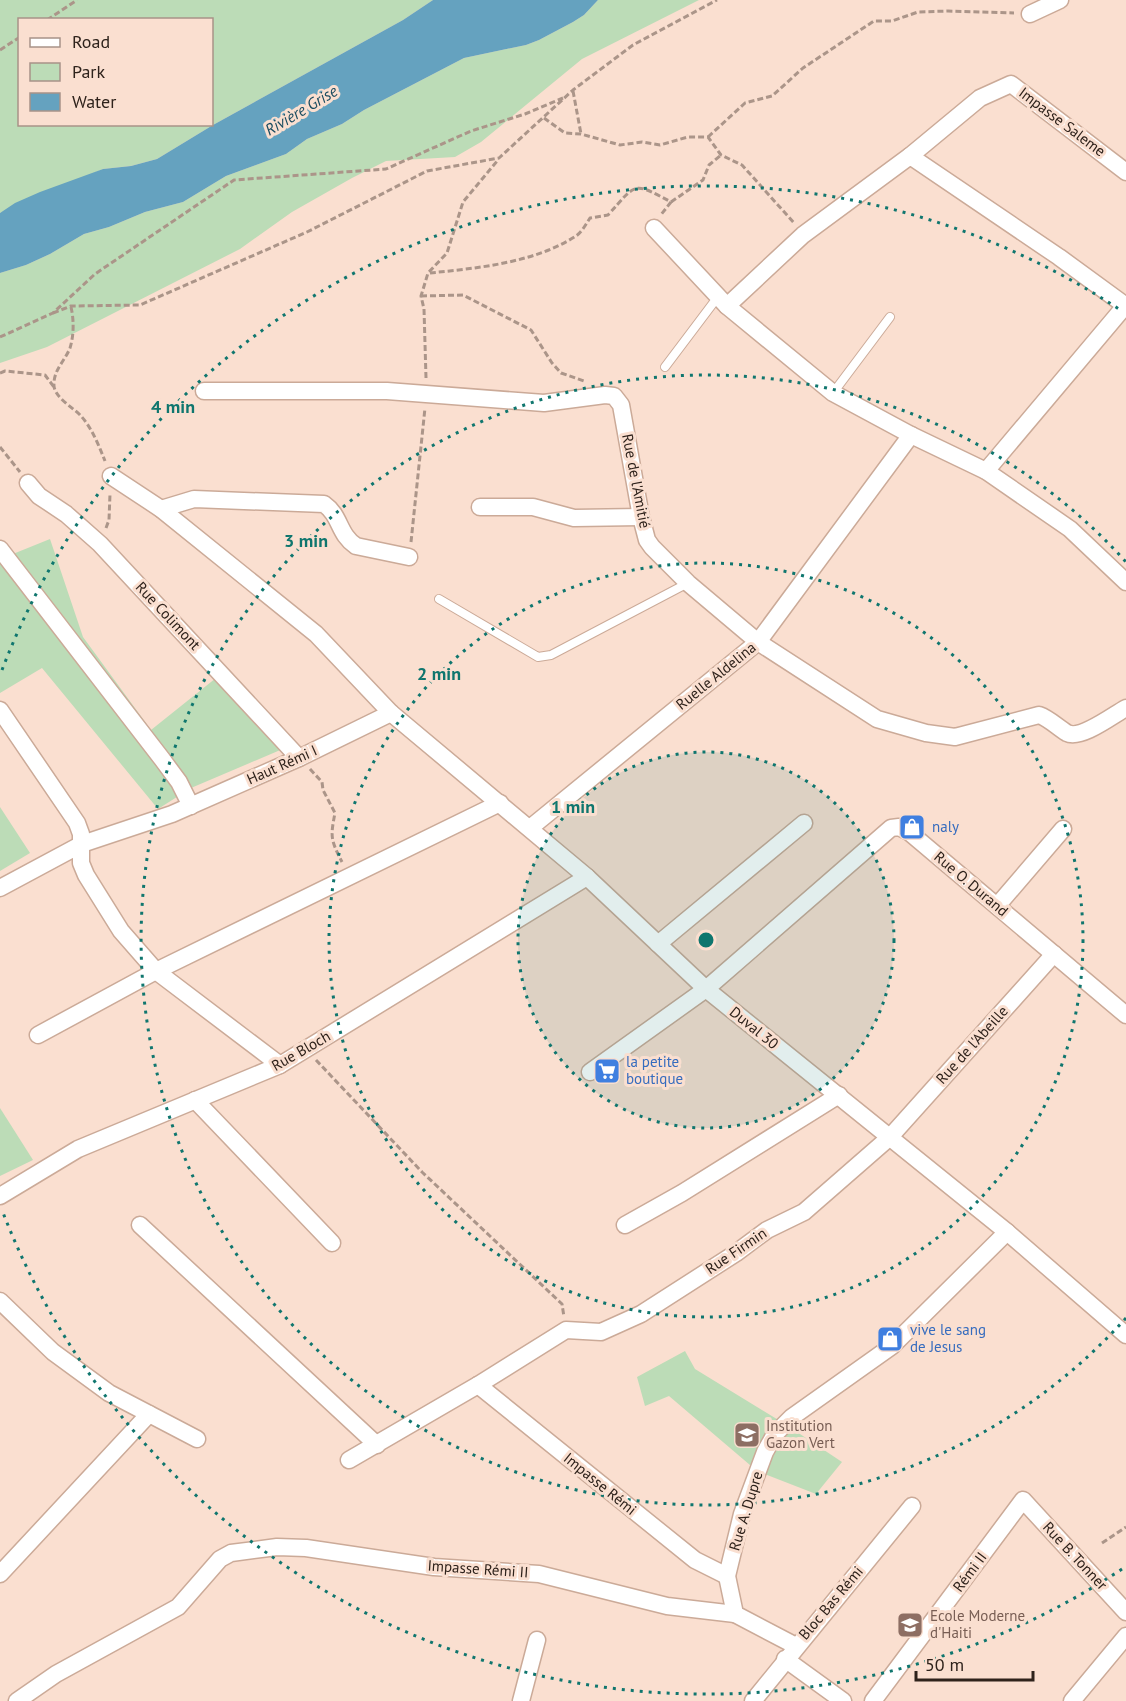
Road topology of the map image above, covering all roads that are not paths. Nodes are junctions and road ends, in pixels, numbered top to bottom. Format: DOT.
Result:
graph roads {
  1 [pos="1060,0"];
  2 [pos="1030,14"];
  3 [pos="910,156"];
  4 [pos="1126,172"];
  5 [pos="654,228"];
  6 [pos="722,302"];
  7 [pos="1126,306"];
  8 [pos="890,317"];
  9 [pos="665,366"];
  10 [pos="204,391"];
  11 [pos="833,393"];
  12 [pos="911,435"];
  13 [pos="986,471"];
  14 [pos="111,476"];
  15 [pos="28,483"];
  16 [pos="480,507"];
  17 [pos="161,508"];
  18 [pos="641,517"];
  19 [pos="0,549"];
  20 [pos="409,557"];
  21 [pos="1126,582"];
  22 [pos="688,583"];
  23 [pos="439,599"];
  24 [pos="758,642"];
  25 [pos="1126,708"];
  26 [pos="0,710"];
  27 [pos="391,713"];
  28 [pos="299,758"];
  29 [pos="500,803"];
  30 [pos="191,806"];
  31 [pos="804,823"];
  32 [pos="530,828"];
  33 [pos="1063,829"];
  34 [pos="82,844"];
  35 [pos="587,877"];
  36 [pos="0,888"];
  37 [pos="997,906"];
  38 [pos="658,944"];
  39 [pos="1054,954"];
  40 [pos="156,971"];
  41 [pos="706,989"];
  42 [pos="1126,1015"];
  43 [pos="38,1035"];
  44 [pos="280,1065"];
  45 [pos="590,1072"];
  46 [pos="839,1095"];
  47 [pos="195,1100"];
  48 [pos="890,1137"];
  49 [pos="0,1196"];
  50 [pos="140,1225"];
  51 [pos="625,1225"];
  52 [pos="1006,1232"];
  53 [pos="332,1243"];
  54 [pos="0,1300"];
  55 [pos="1126,1335"];
  56 [pos="478,1385"];
  57 [pos="149,1414"];
  58 [pos="197,1439"];
  59 [pos="377,1444"];
  60 [pos="350,1460"];
  61 [pos="1023,1500"];
  62 [pos="912,1506"];
  63 [pos="0,1574"];
  64 [pos="727,1576"];
  65 [pos="1126,1612"];
  66 [pos="735,1614"];
  67 [pos="1126,1636"];
  68 [pos="537,1640"];
  69 [pos="790,1653"];
  70 [pos="17,1701"];
  71 [pos="521,1701"];
  72 [pos="753,1701"];
  73 [pos="843,1701"];
  74 [pos="873,1701"];
  75 [pos="1072,1701"];
  1 -- 2 [label="street"];
  3 -- 4 [label="street, Impasse Saleme"];
  3 -- 6 [label="street"];
  3 -- 7 [label="street"];
  5 -- 6 [label="street"];
  6 -- 9 [label="lane"];
  6 -- 11 [label="street"];
  7 -- 13 [label="street"];
  8 -- 11 [label="lane"];
  10 -- 18 [label="street, Rue de l'Amitié"];
  11 -- 12 [label="street"];
  12 -- 13 [label="street"];
  12 -- 24 [label="street, Ruelle Aldelina"];
  13 -- 21 [label="street"];
  14 -- 17 [label="street, Duval 30"];
  15 -- 28 [label="street, Rue Colimont"];
  16 -- 18 [label="street"];
  17 -- 20 [label="street"];
  17 -- 27 [label="street, Duval 30"];
  18 -- 22 [label="street, Rue de l'Amitié"];
  19 -- 30 [label="street"];
  22 -- 23 [label="lane"];
  22 -- 24 [label="street, Rue de l'Amitié"];
  24 -- 25 [label="street, Rue de l'Amitié"];
  24 -- 32 [label="street, Ruelle Aldelina"];
  26 -- 34 [label="street"];
  27 -- 28 [label="street, Haut Rémi I"];
  27 -- 29 [label="street, Duval 30"];
  28 -- 30 [label="street, Haut Rémi I"];
  29 -- 32 [label="street, Duval 30"];
  29 -- 40 [label="street"];
  30 -- 34 [label="street, Haut Rémi I"];
  31 -- 38 [label="street"];
  32 -- 35 [label="street, Duval 30"];
  33 -- 37 [label="street"];
  34 -- 36 [label="street, Haut Rémi I"];
  34 -- 40 [label="street"];
  35 -- 38 [label="street, Duval 30"];
  35 -- 44 [label="street, Rue Bloch"];
  37 -- 39 [label="street, Rue O. Durand"];
  37 -- 41 [label="street, Rue O. Durand"];
  38 -- 41 [label="street, Duval 30"];
  39 -- 42 [label="street, Rue O. Durand"];
  39 -- 48 [label="street, Rue de l'Abeille"];
  40 -- 43 [label="street"];
  40 -- 44 [label="street"];
  41 -- 45 [label="street"];
  41 -- 46 [label="street, Duval 30"];
  44 -- 47 [label="street, Rue Bloch"];
  46 -- 48 [label="street, Duval 30"];
  46 -- 51 [label="street"];
  47 -- 49 [label="street, Rue Bloch"];
  47 -- 53 [label="street"];
  48 -- 52 [label="street, Duval 30"];
  48 -- 56 [label="street, Rue Firmin"];
  50 -- 59 [label="street"];
  52 -- 55 [label="street, Duval 30"];
  52 -- 64 [label="street, Rue A. Dupre"];
  54 -- 57 [label="street"];
  56 -- 59 [label="street"];
  56 -- 64 [label="street, Impasse Rémi"];
  57 -- 58 [label="street"];
  57 -- 63 [label="street"];
  59 -- 60 [label="street"];
  61 -- 65 [label="street, Rue B. Tonner"];
  61 -- 74 [label="street, Rémi II"];
  62 -- 69 [label="street, Bloc Bas Rémi"];
  64 -- 66 [label="street, Rue A. Dupre"];
  66 -- 69 [label="street"];
  66 -- 70 [label="street, Impasse Rémi II"];
  67 -- 75 [label="street"];
  68 -- 71 [label="street"];
  69 -- 72 [label="street, Bloc Bas Rémi"];
  69 -- 73 [label="street"];
}
